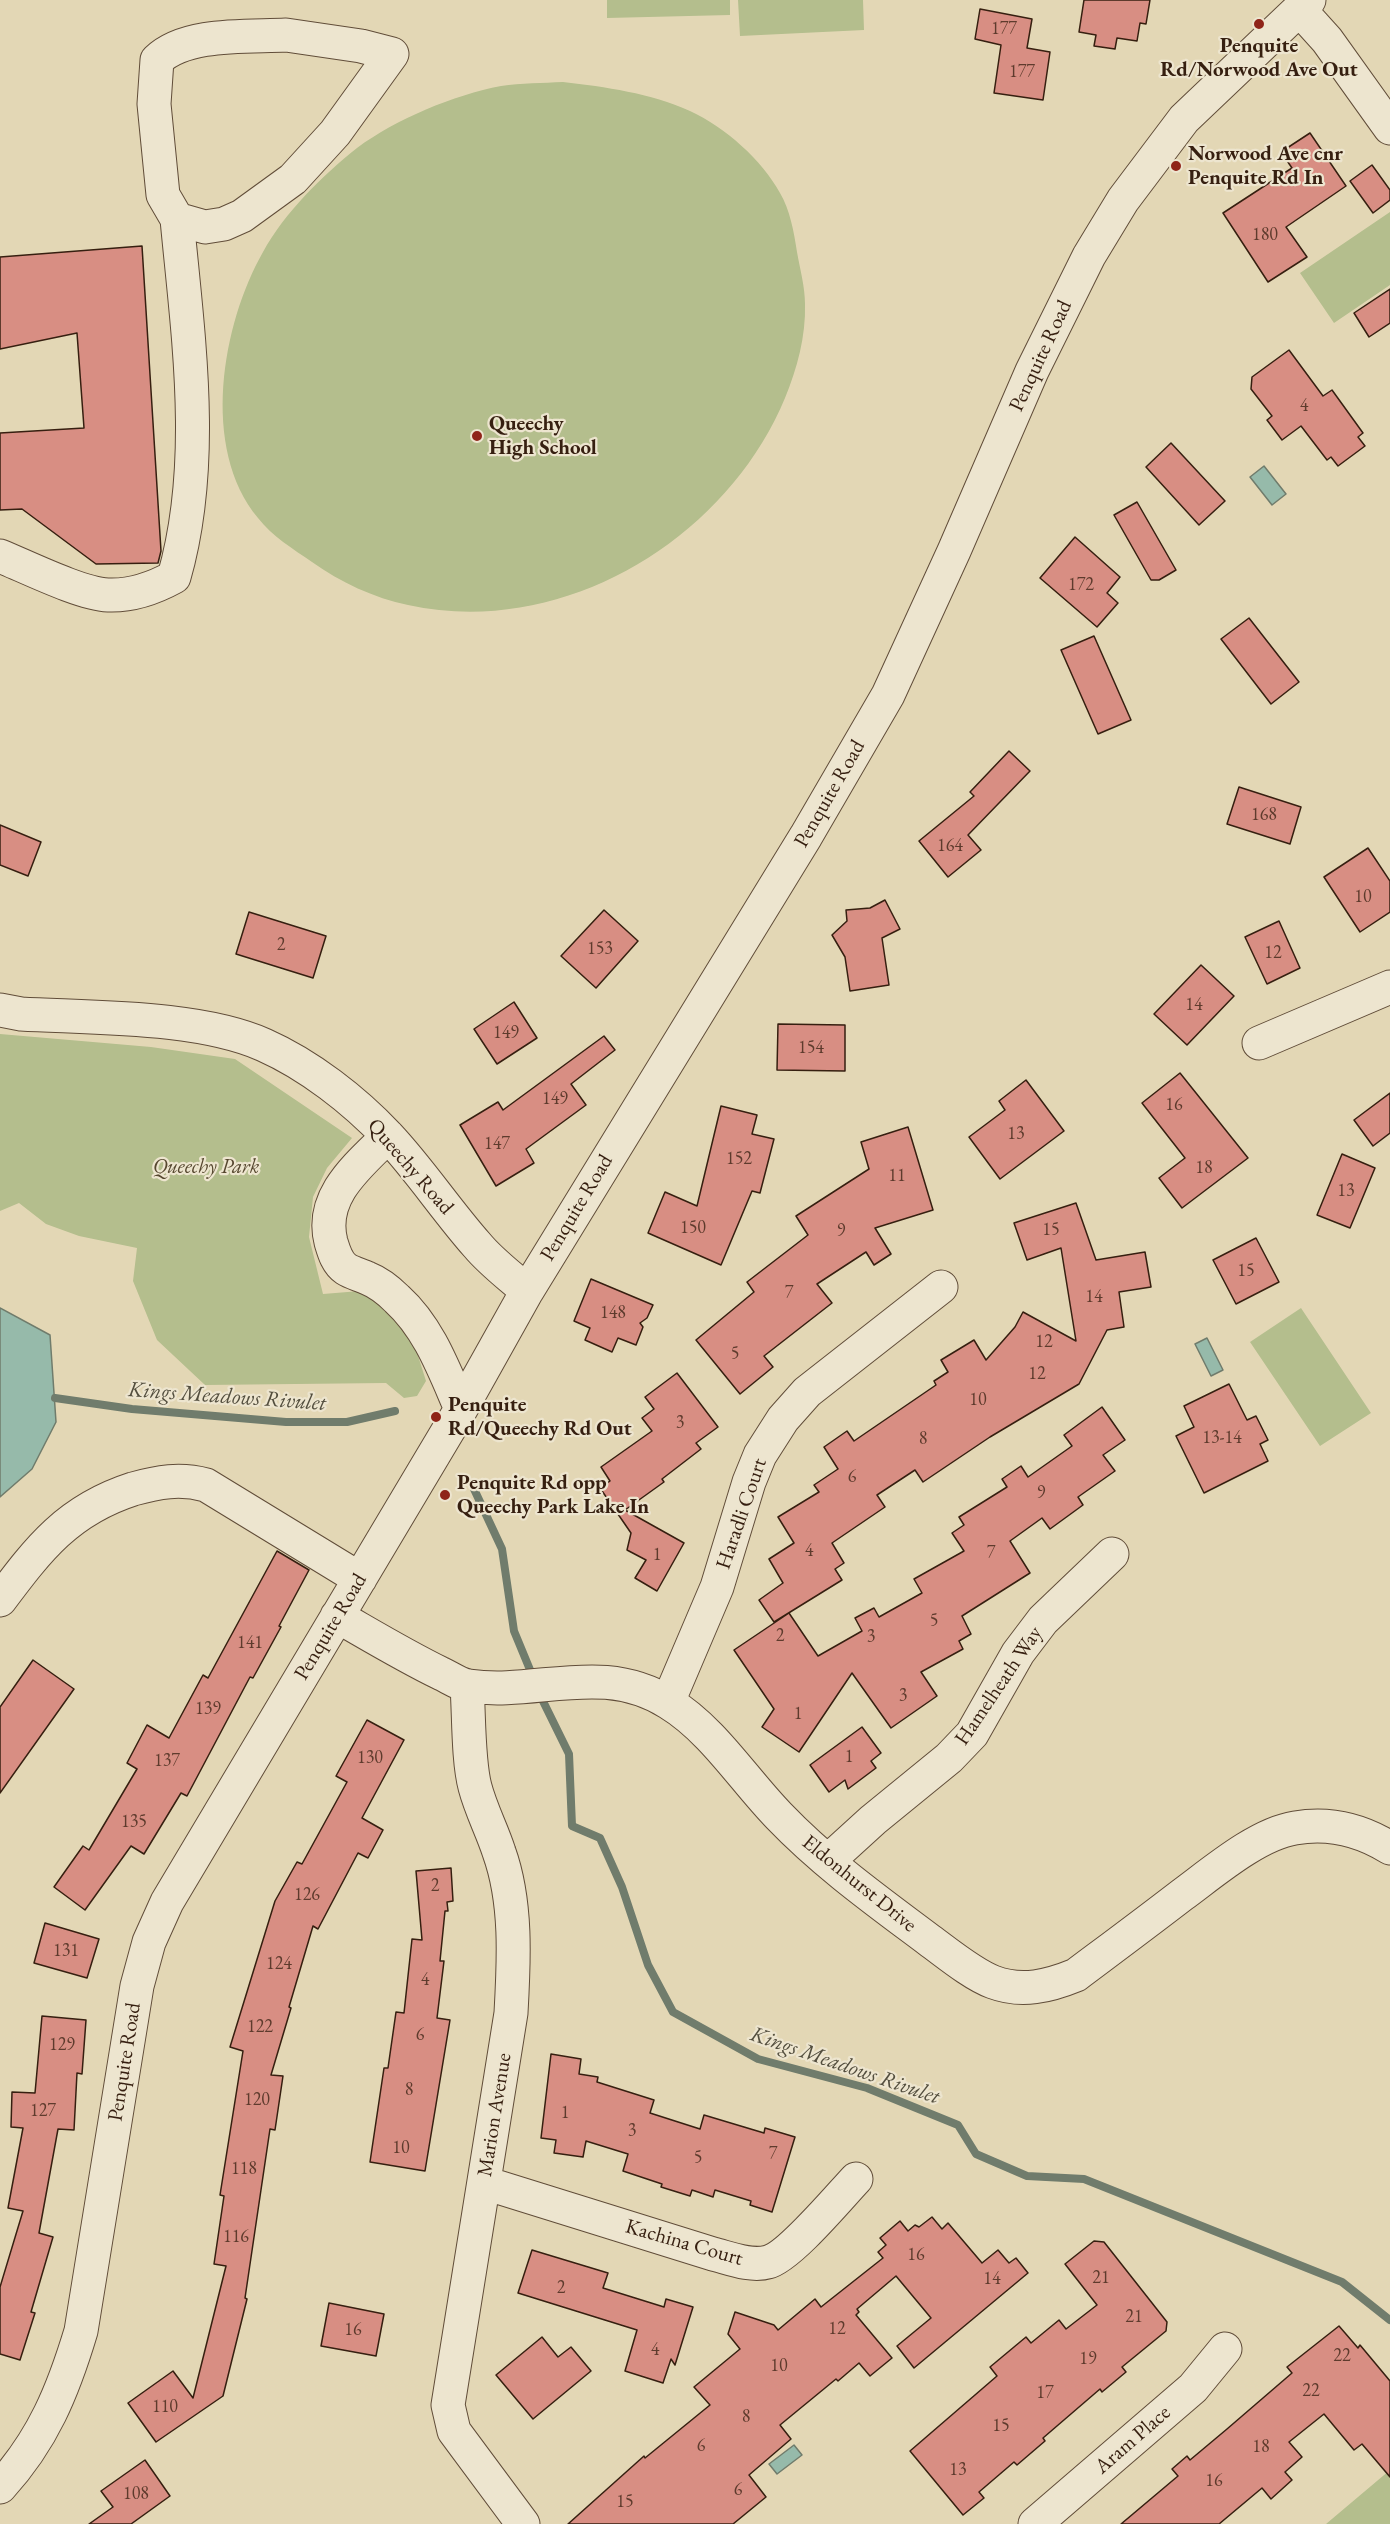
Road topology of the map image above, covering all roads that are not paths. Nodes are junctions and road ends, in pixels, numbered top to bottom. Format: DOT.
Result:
graph roads {
  1 [pos="1304,5"];
  2 [pos="338,43"];
  3 [pos="352,107"];
  4 [pos="1390,128"];
  5 [pos="177,219"];
  6 [pos="0,556"];
  7 [pos="1390,987"];
  8 [pos="0,1010"];
  9 [pos="1259,1043"];
  10 [pos="388,1136"];
  11 [pos="941,1287"];
  12 [pos="527,1292"];
  13 [pos="461,1409"];
  14 [pos="1112,1554"];
  15 [pos="360,1579"];
  16 [pos="0,1600"];
  17 [pos="338,1616"];
  18 [pos="467,1686"];
  19 [pos="668,1702"];
  20 [pos="1390,1848"];
  21 [pos="828,1861"];
  22 [pos="856,2179"];
  23 [pos="484,2183"];
  24 [pos="1225,2349"];
  25 [pos="0,2487"];
  26 [pos="523,2524"];
  27 [pos="1035,2524"];
  1 -- 4 [label="street"];
  1 -- 12 [label="street, Penquite Road"];
  2 -- 3 [label="street"];
  2 -- 3 [label="street"];
  2 -- 5 [label="street"];
  3 -- 5 [label="street"];
  5 -- 6 [label="street"];
  7 -- 9 [label="street"];
  8 -- 10 [label="street, Queechy Road"];
  10 -- 12 [label="street, Queechy Road"];
  10 -- 13 [label="street"];
  11 -- 19 [label="street, Haradli Court"];
  12 -- 13 [label="street, Penquite Road"];
  13 -- 15 [label="street, Penquite Road"];
  14 -- 21 [label="street, Hamelheath Way"];
  15 -- 16 [label="street"];
  15 -- 17 [label="street, Penquite Road"];
  17 -- 18 [label="street, Eldonhurst Drive"];
  17 -- 25 [label="street, Penquite Road"];
  18 -- 19 [label="street, Eldonhurst Drive"];
  18 -- 23 [label="street, Marion Avenue"];
  19 -- 21 [label="street, Eldonhurst Drive"];
  20 -- 21 [label="street, Eldonhurst Drive"];
  22 -- 23 [label="street, Kachina Court"];
  23 -- 26 [label="street, Marion Avenue"];
  24 -- 27 [label="street, Aram Place"];
}
